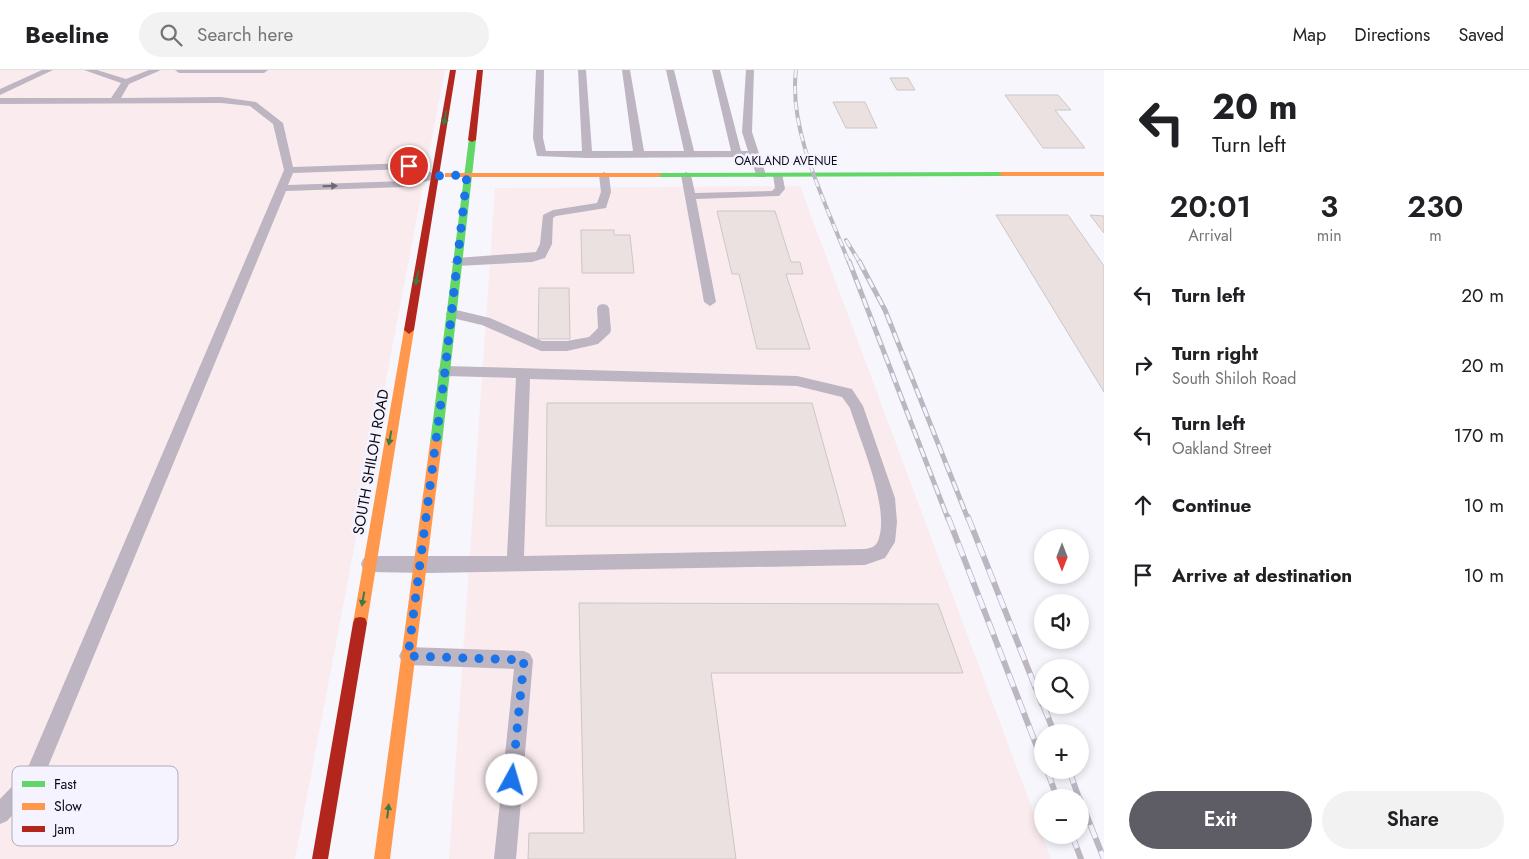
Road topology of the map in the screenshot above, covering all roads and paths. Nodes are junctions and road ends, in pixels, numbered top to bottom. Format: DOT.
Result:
graph roads {
  1 [pos="49,70"];
  2 [pos="88,70"];
  3 [pos="158,70"];
  4 [pos="179,70"];
  5 [pos="264,70"];
  6 [pos="453,70"];
  7 [pos="480,70"];
  8 [pos="540,70"];
  9 [pos="582,70"];
  10 [pos="626,70"];
  11 [pos="670,70"];
  12 [pos="716,70"];
  13 [pos="750,70"];
  14 [pos="126,82"];
  15 [pos="0,92"];
  16 [pos="0,101"];
  17 [pos="114,101"];
  18 [pos="639,154"];
  19 [pos="690,154"];
  20 [pos="737,154"];
  21 [pos="754,154"];
  22 [pos="587,155"];
  23 [pos="289,170"];
  24 [pos="761,174"];
  25 [pos="778,174"];
  26 [pos="1104,174"];
  27 [pos="467,175"];
  28 [pos="604,175"];
  29 [pos="686,175"];
  30 [pos="434,176"];
  31 [pos="282,188"];
  32 [pos="690,196"];
  33 [pos="457,262"];
  34 [pos="710,302"];
  35 [pos="603,308"];
  36 [pos="452,314"];
  37 [pos="445,371"];
  38 [pos="522,373"];
  39 [pos="369,564"];
  40 [pos="515,564"];
  41 [pos="419,565"];
  42 [pos="408,656"];
  43 [pos="38,766"];
  44 [pos="12,801"];
  45 [pos="0,814"];
  46 [pos="320,859"];
  47 [pos="382,859"];
  48 [pos="505,859"];
  1 -- 15 [label="lane"];
  2 -- 14 [label="lane"];
  3 -- 14 [label="lane"];
  4 -- 5 [label="lane"];
  6 -- 30 [label="main road, SOUTH SHILOH ROAD, one-way"];
  7 -- 27 [label="main road"];
  8 -- 22 [label="lane"];
  9 -- 22 [label="lane"];
  10 -- 18 [label="lane"];
  11 -- 19 [label="lane"];
  12 -- 20 [label="lane"];
  13 -- 21 [label="lane"];
  14 -- 17 [label="lane"];
  16 -- 17 [label="lane"];
  17 -- 23 [label="lane"];
  18 -- 19 [label="lane"];
  18 -- 22 [label="lane"];
  19 -- 20 [label="lane"];
  20 -- 21 [label="lane"];
  21 -- 24 [label="lane"];
  23 -- 30 [label="lane"];
  23 -- 31 [label="lane"];
  24 -- 25 [label="main road, OAKLAND AVENUE"];
  24 -- 29 [label="main road, OAKLAND AVENUE"];
  25 -- 26 [label="main road, OAKLAND AVENUE"];
  25 -- 32 [label="lane"];
  27 -- 28 [label="main road, OAKLAND AVENUE"];
  27 -- 30 [label="main road, OAKLAND AVENUE"];
  27 -- 33 [label="main road"];
  28 -- 29 [label="main road, OAKLAND AVENUE"];
  28 -- 33 [label="lane"];
  29 -- 32 [label="lane"];
  31 -- 30 [label="lane, one-way"];
  30 -- 39 [label="main road, SOUTH SHILOH ROAD, one-way"];
  31 -- 43 [label="lane"];
  32 -- 34 [label="lane"];
  33 -- 36 [label="main road"];
  35 -- 36 [label="lane"];
  36 -- 37 [label="main road"];
  37 -- 38 [label="lane"];
  37 -- 41 [label="main road"];
  38 -- 40 [label="lane"];
  38 -- 40 [label="lane"];
  39 -- 41 [label="lane"];
  39 -- 46 [label="main road, SOUTH SHILOH ROAD, one-way"];
  40 -- 41 [label="lane"];
  41 -- 42 [label="main road"];
  47 -- 42 [label="main road, one-way"];
  42 -- 48 [label="lane"];
  44 -- 45 [label="lane"];
}
